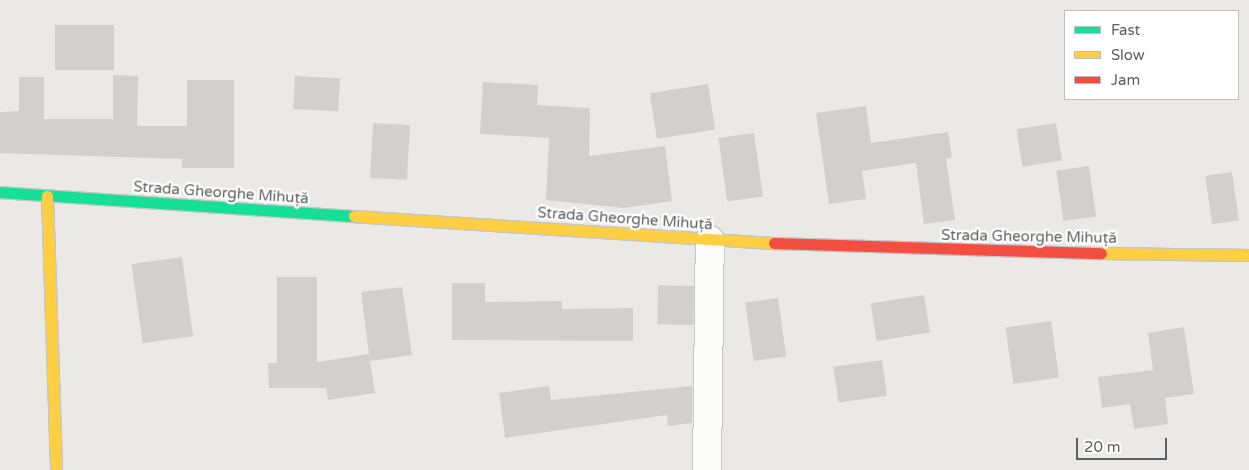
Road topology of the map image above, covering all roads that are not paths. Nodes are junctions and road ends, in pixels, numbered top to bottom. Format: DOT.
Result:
graph roads {
  1 [pos="0,192"];
  2 [pos="47,196"];
  3 [pos="710,240"];
  4 [pos="1249,255"];
  5 [pos="56,470"];
  6 [pos="707,470"];
  1 -- 2 [label="street, Strada Gheorghe Mihuță"];
  2 -- 3 [label="street, Strada Gheorghe Mihuță"];
  2 -- 5 [label="street"];
  3 -- 4 [label="street, Strada Gheorghe Mihuță"];
  3 -- 6 [label="street"];
}
